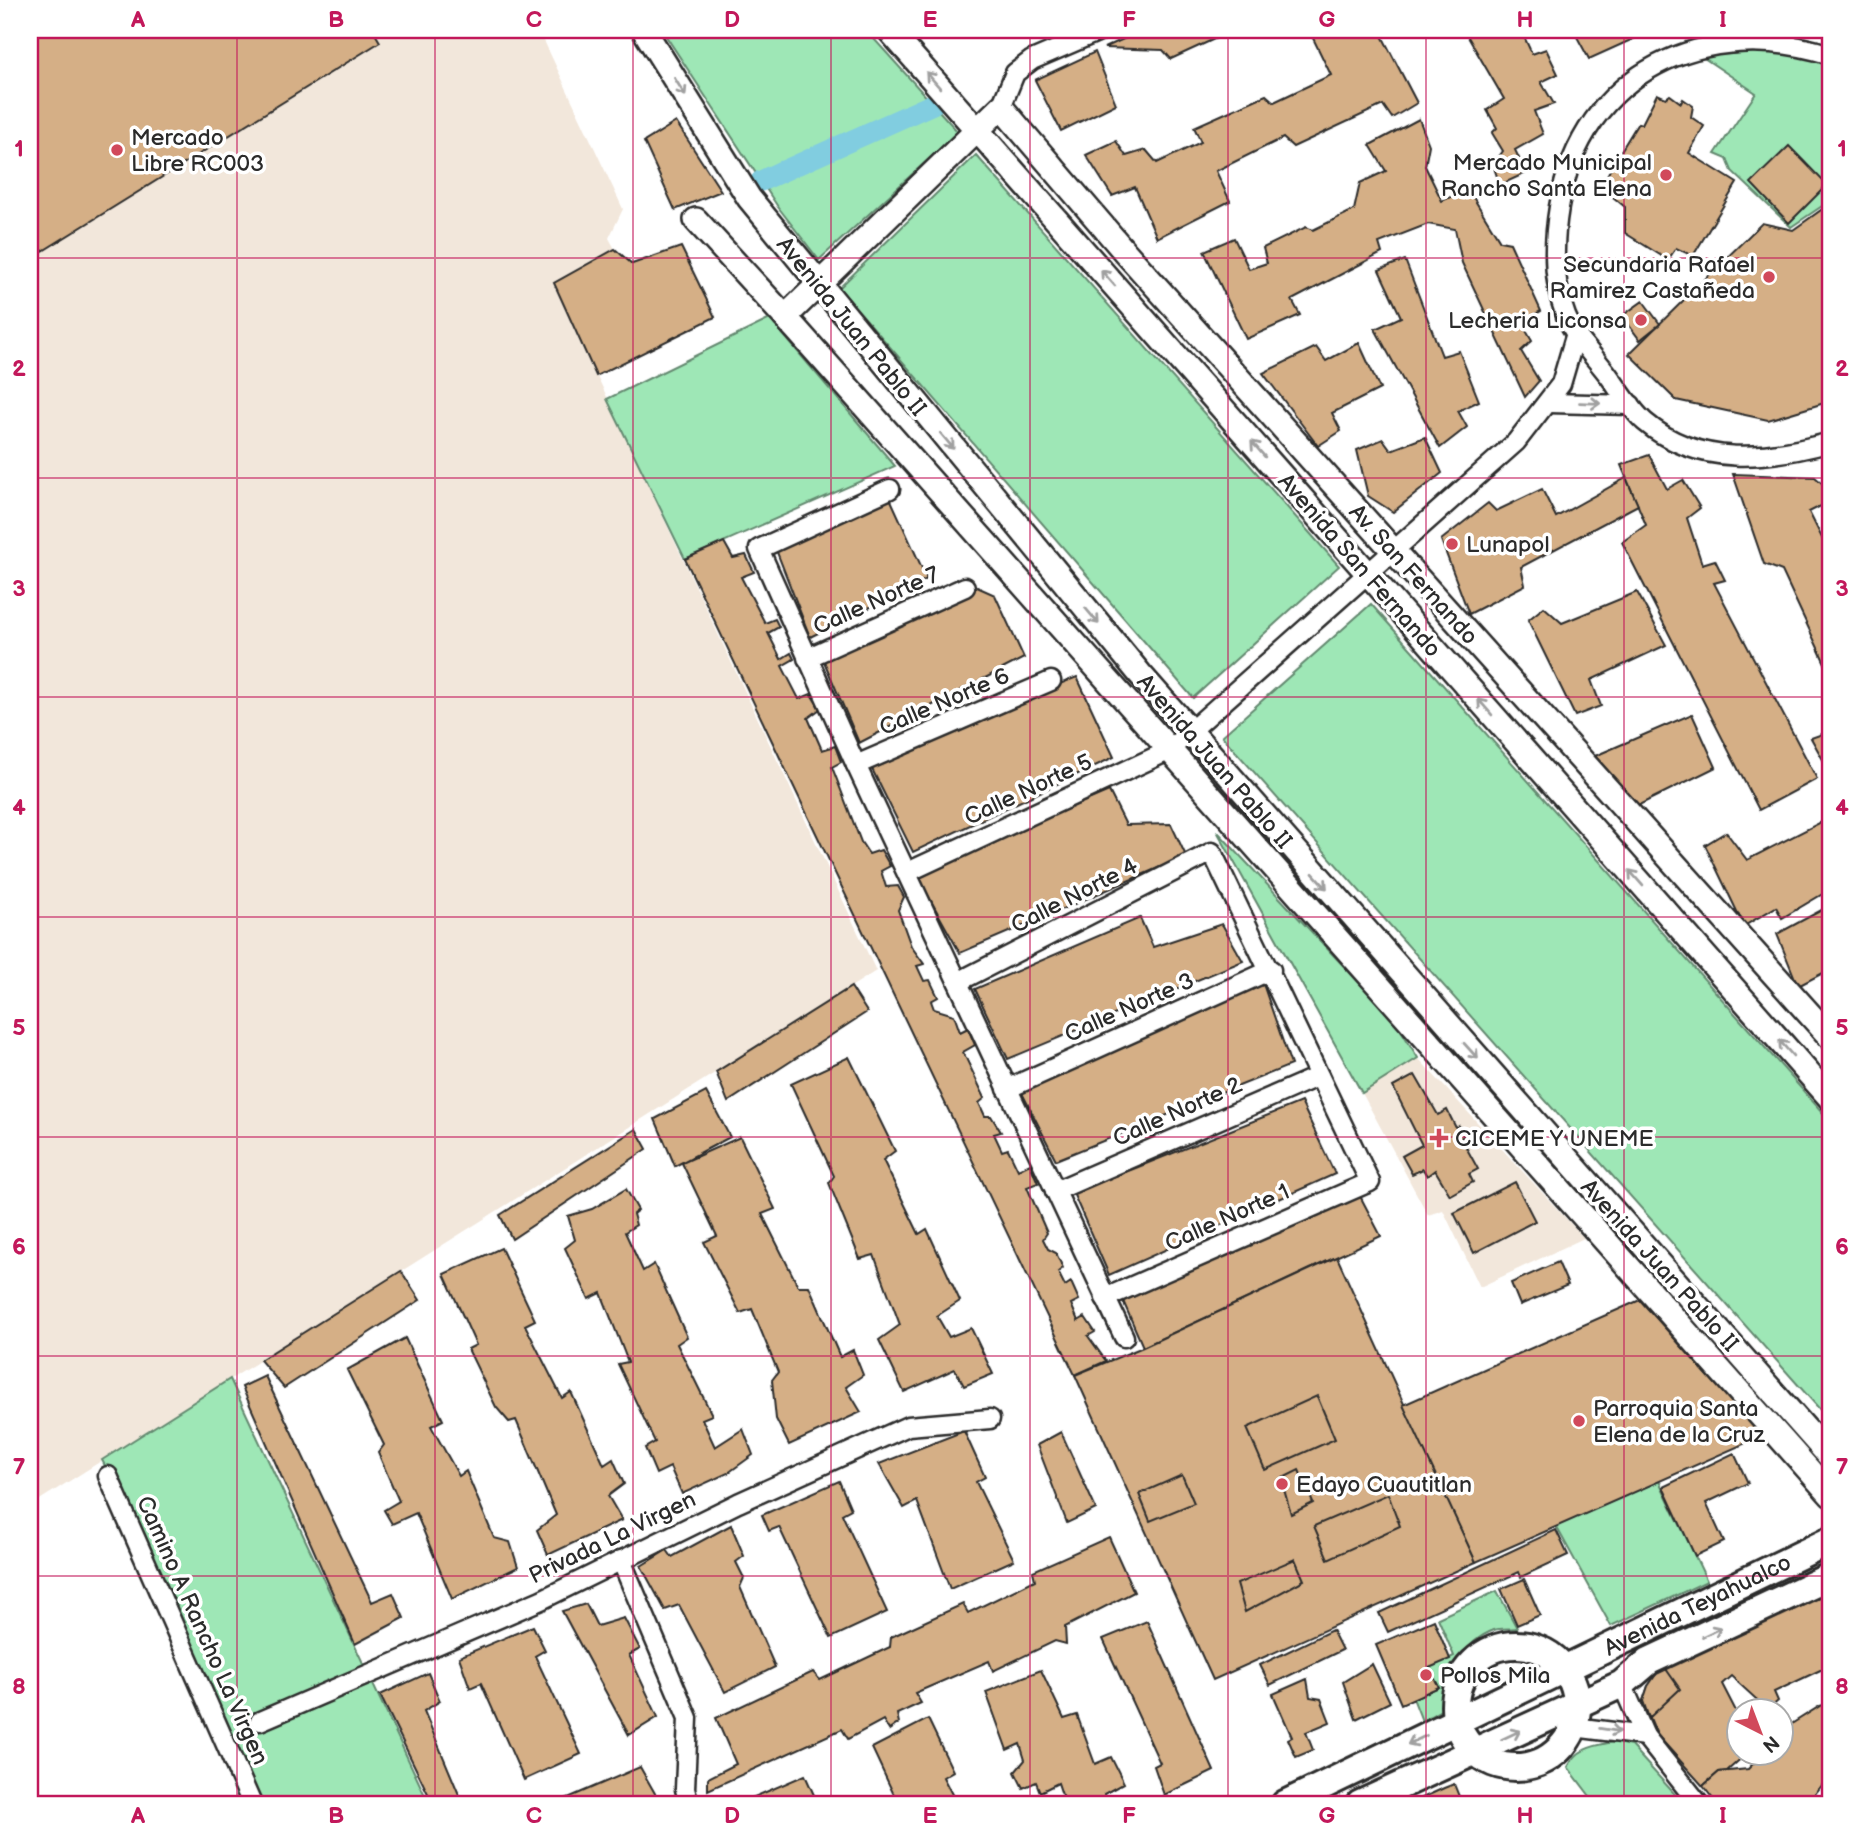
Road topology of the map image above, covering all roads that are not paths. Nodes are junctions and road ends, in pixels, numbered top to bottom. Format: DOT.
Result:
graph roads {
  1 [pos="644,30"];
  2 [pos="888,30"];
  3 [pos="1102,30"];
  4 [pos="1831,55"];
  5 [pos="1001,107"];
  6 [pos="977,130"];
  7 [pos="696,220"];
  8 [pos="817,284"];
  9 [pos="785,317"];
  10 [pos="1576,333"];
  11 [pos="1549,403"];
  12 [pos="1631,405"];
  13 [pos="1831,442"];
  14 [pos="890,489"];
  15 [pos="1394,551"];
  16 [pos="1368,573"];
  17 [pos="965,587"];
  18 [pos="807,658"];
  19 [pos="1051,681"];
  20 [pos="1188,732"];
  21 [pos="1168,751"];
  22 [pos="856,765"];
  23 [pos="908,872"];
  24 [pos="1271,970"];
  25 [pos="958,982"];
  26 [pos="1831,1038"];
  27 [pos="1319,1076"];
  28 [pos="1007,1089"];
  29 [pos="1831,1099"];
  30 [pos="1055,1191"];
  31 [pos="1105,1298"];
  32 [pos="1125,1337"];
  33 [pos="990,1419"];
  34 [pos="1831,1458"];
  35 [pos="108,1476"];
  36 [pos="1831,1495"];
  37 [pos="1831,1540"];
  38 [pos="621,1560"];
  39 [pos="1831,1576"];
  40 [pos="1566,1668"];
  41 [pos="1622,1684"];
  42 [pos="1576,1715"];
  43 [pos="260,1721"];
  44 [pos="1456,1721"];
  45 [pos="1645,1736"];
  46 [pos="1475,1752"];
  47 [pos="252,1804"];
  48 [pos="689,1804"];
  49 [pos="1285,1804"];
  50 [pos="1360,1804"];
  51 [pos="1699,1804"];
  1 -- 8 [label="street, Avenida Juan Pablo II, one-way"];
  6 -- 2 [label="street, Avenida San Fernando, one-way"];
  3 -- 5 [label="street"];
  4 -- 10 [label="street"];
  5 -- 6 [label="street"];
  5 -- 15 [label="street, Av. San Fernando"];
  6 -- 8 [label="street"];
  16 -- 6 [label="street, Avenida San Fernando, one-way"];
  7 -- 9 [label="street"];
  8 -- 9 [label="street"];
  8 -- 20 [label="street, Avenida Juan Pablo II, one-way"];
  9 -- 21 [label="street"];
  10 -- 11 [label="street, Calle Norte 5"];
  10 -- 12 [label="street"];
  11 -- 12 [label="street, one-way"];
  11 -- 15 [label="street, Calle Norte 5"];
  12 -- 13 [label="street"];
  14 -- 18 [label="street"];
  15 -- 16 [label="street, Calle Norte 5"];
  15 -- 26 [label="street, Av. San Fernando"];
  16 -- 20 [label="street, Calle Norte 5"];
  29 -- 16 [label="street, Avenida San Fernando, one-way"];
  17 -- 18 [label="street, Calle Norte 7"];
  18 -- 22 [label="street"];
  19 -- 22 [label="street, Calle Norte 6"];
  20 -- 21 [label="street, Calle Norte 5"];
  20 -- 34 [label="street, Avenida Juan Pablo II, one-way"];
  21 -- 23 [label="street, Calle Norte 5"];
  21 -- 36 [label="street"];
  22 -- 23 [label="street"];
  23 -- 25 [label="street"];
  24 -- 25 [label="street, Calle Norte 4"];
  24 -- 27 [label="street"];
  24 -- 28 [label="street, Calle Norte 3"];
  25 -- 28 [label="street"];
  27 -- 30 [label="street, Calle Norte 2"];
  27 -- 31 [label="street, Calle Norte 1"];
  28 -- 30 [label="street"];
  30 -- 31 [label="street"];
  31 -- 32 [label="street"];
  33 -- 38 [label="street, Privada La Virgen"];
  35 -- 47 [label="street, Camino A Rancho La Virgen"];
  37 -- 40 [label="main road, Avenida Teyahualco"];
  38 -- 43 [label="street, Privada La Virgen"];
  38 -- 48 [label="street"];
  41 -- 39 [label="main road, Avenida Teyahualco, one-way"];
  40 -- 42 [label="main road"];
  40 -- 44 [label="main road, Avenida Teyahualco"];
  40 -- 44 [label="main road"];
  41 -- 42 [label="main road, Avenida Teyahualco"];
  41 -- 45 [label="street"];
  42 -- 45 [label="street, one-way"];
  46 -- 42 [label="main road, Avenida Teyahualco, one-way"];
  42 -- 46 [label="main road, Avenida Teyahualco"];
  44 -- 46 [label="main road"];
  44 -- 49 [label="main road, Avenida Teyahualco, one-way"];
  45 -- 51 [label="street"];
  46 -- 50 [label="main road, Avenida Teyahualco"];
}
